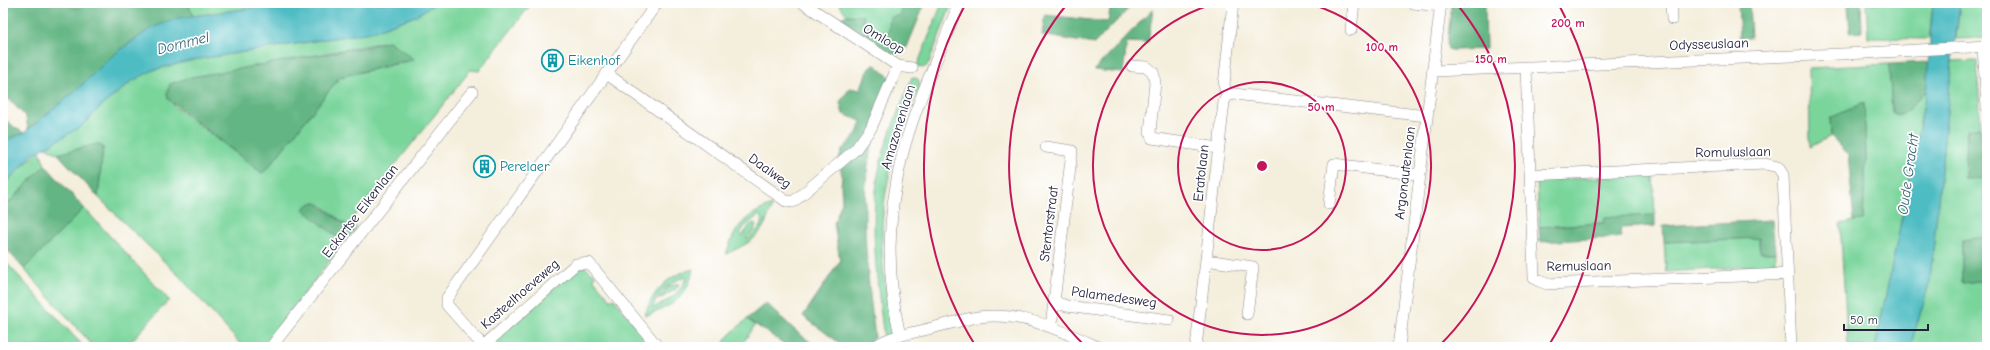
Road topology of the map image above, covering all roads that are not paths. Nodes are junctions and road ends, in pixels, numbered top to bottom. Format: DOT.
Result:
graph roads {
  1 [pos="657,3"];
  2 [pos="803,3"];
  3 [pos="959,3"];
  4 [pos="1233,3"];
  5 [pos="1354,3"];
  6 [pos="1413,3"];
  7 [pos="1671,3"];
  8 [pos="1441,4"];
  9 [pos="1672,19"];
  10 [pos="1351,30"];
  11 [pos="1985,46"];
  12 [pos="898,66"];
  13 [pos="1132,66"];
  14 [pos="1526,67"];
  15 [pos="912,68"];
  16 [pos="1432,71"];
  17 [pos="607,74"];
  18 [pos="472,92"];
  19 [pos="1227,96"];
  20 [pos="1987,108"];
  21 [pos="1427,116"];
  22 [pos="1046,147"];
  23 [pos="1218,148"];
  24 [pos="1420,175"];
  25 [pos="1530,175"];
  26 [pos="1329,204"];
  27 [pos="1206,260"];
  28 [pos="1788,274"];
  29 [pos="1055,302"];
  30 [pos="1247,314"];
  31 [pos="1169,320"];
  32 [pos="1051,327"];
  33 [pos="900,336"];
  34 [pos="482,346"];
  35 [pos="271,347"];
  36 [pos="658,347"];
  37 [pos="875,347"];
  38 [pos="1098,347"];
  39 [pos="1196,347"];
  40 [pos="1399,347"];
  41 [pos="1791,347"];
  1 -- 17 [label="street"];
  2 -- 12 [label="street, Omloop"];
  3 -- 33 [label="street, Amazonenlaan"];
  4 -- 19 [label="street, Eratolaan"];
  5 -- 10 [label="street"];
  6 -- 8 [label="street"];
  7 -- 9 [label="street"];
  8 -- 16 [label="street, Argonautenlaan"];
  11 -- 14 [label="street, Odysseuslaan"];
  11 -- 20 [label="street"];
  12 -- 15 [label="street, Omloop"];
  12 -- 17 [label="street, Daalweg"];
  13 -- 23 [label="street"];
  14 -- 16 [label="street, Odysseuslaan"];
  14 -- 25 [label="street, Remuslaan"];
  16 -- 21 [label="street, Argonautenlaan"];
  17 -- 34 [label="street"];
  18 -- 35 [label="street, Eckartse Eikenlaan"];
  19 -- 21 [label="street"];
  19 -- 23 [label="street, Eratolaan"];
  21 -- 24 [label="street, Argonautenlaan"];
  22 -- 29 [label="street, Stentorstraat"];
  23 -- 27 [label="street, Eratolaan"];
  24 -- 26 [label="street"];
  24 -- 40 [label="street, Argonautenlaan"];
  25 -- 28 [label="street, Romuluslaan"];
  25 -- 28 [label="street, Remuslaan"];
  27 -- 30 [label="street"];
  27 -- 39 [label="street, Eratolaan"];
  28 -- 41 [label="street, Romuluslaan"];
  29 -- 31 [label="street, Palamedesweg"];
  29 -- 32 [label="street, Stentorstraat"];
  32 -- 33 [label="street"];
  32 -- 38 [label="street"];
  33 -- 37 [label="street"];
  34 -- 36 [label="street, Kasteelhoeveweg"];
}
